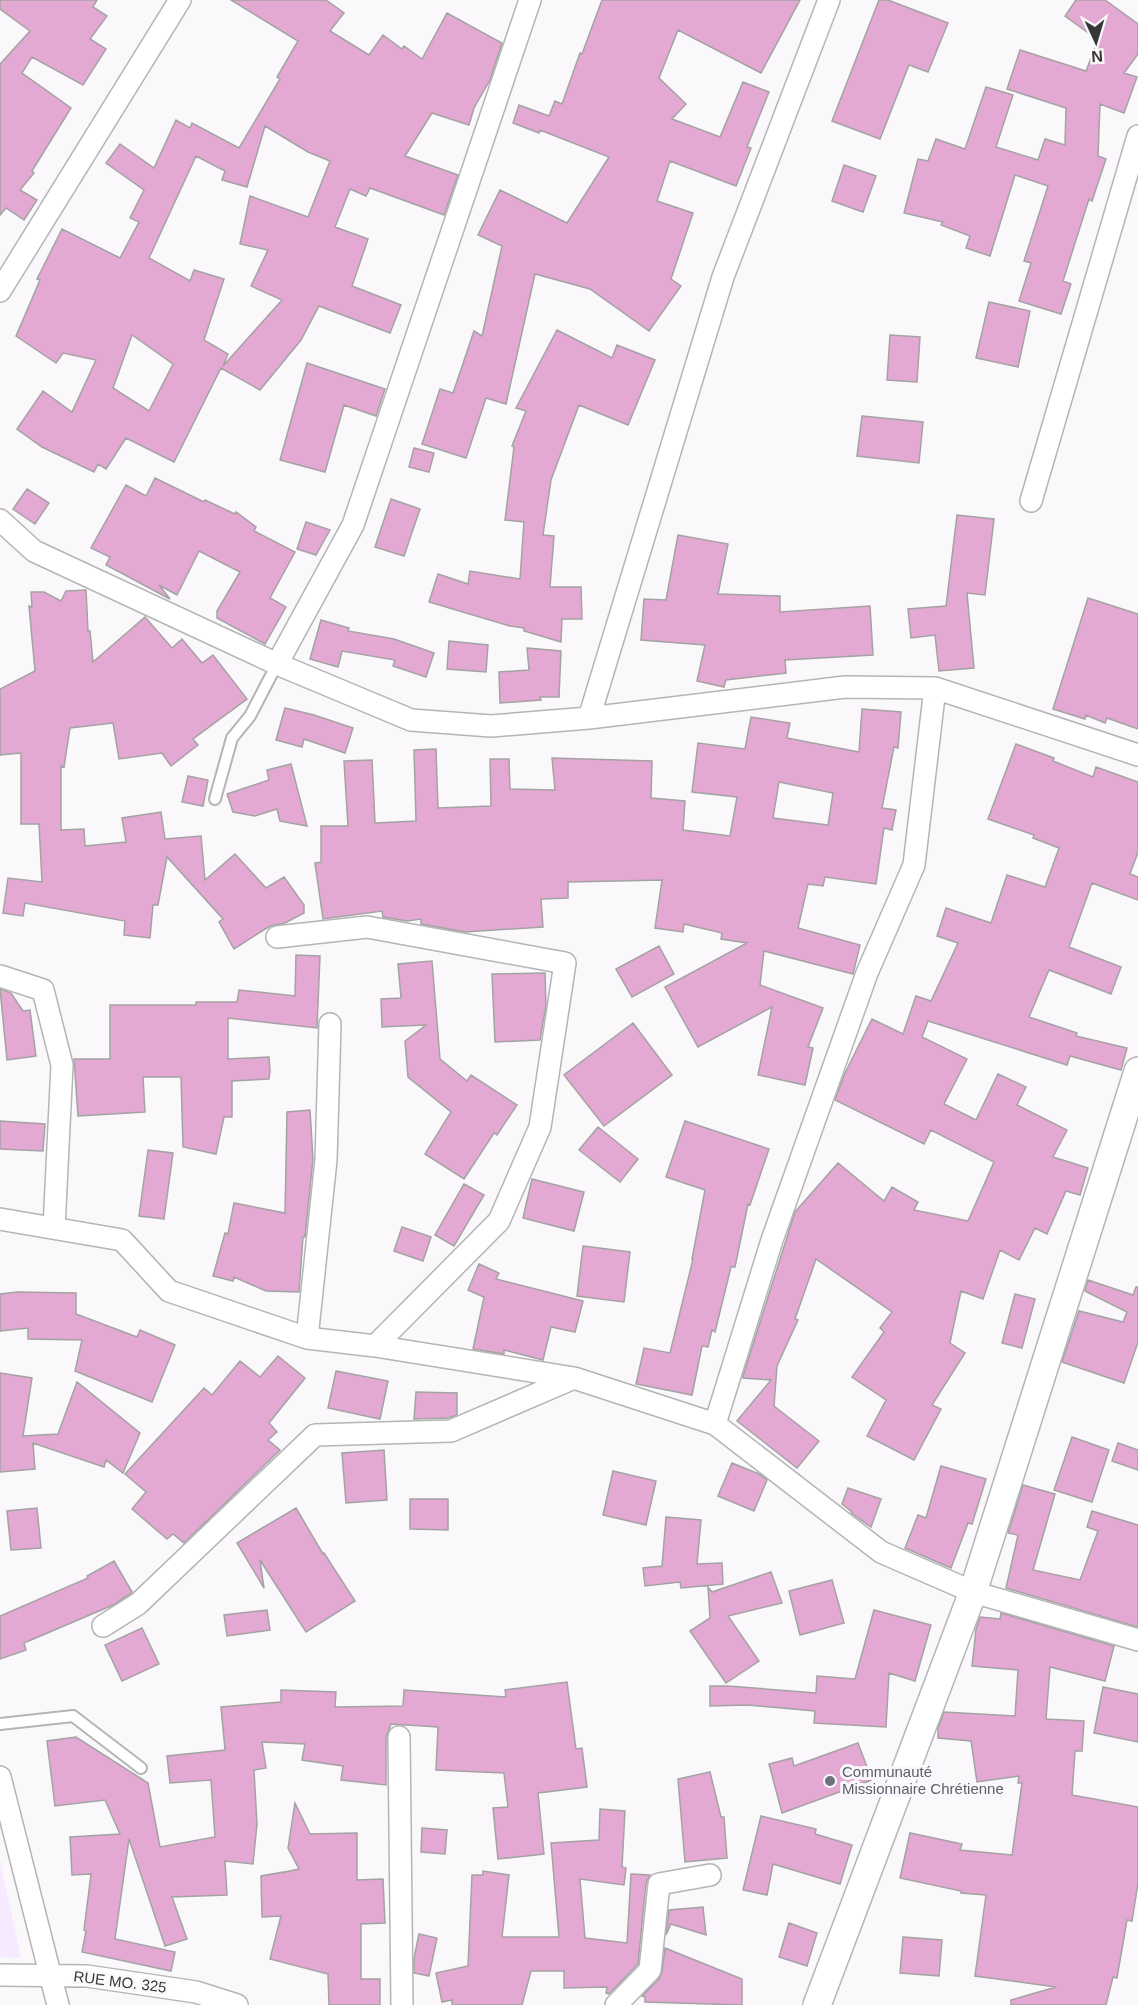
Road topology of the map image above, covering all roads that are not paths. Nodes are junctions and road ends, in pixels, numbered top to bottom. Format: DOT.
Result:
graph roads {
  1 [pos="180,0"];
  2 [pos="530,0"];
  3 [pos="829,0"];
  4 [pos="1138,136"];
  5 [pos="0,291"];
  6 [pos="1031,501"];
  7 [pos="0,520"];
  8 [pos="277,664"];
  9 [pos="935,688"];
  10 [pos="589,718"];
  11 [pos="1138,755"];
  12 [pos="215,799"];
  13 [pos="277,937"];
  14 [pos="0,976"];
  15 [pos="330,1024"];
  16 [pos="1138,1071"];
  17 [pos="0,1219"];
  18 [pos="54,1228"];
  19 [pos="307,1338"];
  20 [pos="375,1346"];
  21 [pos="574,1378"];
  22 [pos="715,1424"];
  23 [pos="973,1592"];
  24 [pos="103,1626"];
  25 [pos="1138,1640"];
  26 [pos="0,1724"];
  27 [pos="399,1737"];
  28 [pos="141,1768"];
  29 [pos="0,1777"];
  30 [pos="710,1875"];
  31 [pos="51,1974"];
  32 [pos="0,1975"];
  33 [pos="200,1999"];
  34 [pos="58,2005"];
  35 [pos="237,2005"];
  36 [pos="402,2005"];
  37 [pos="616,2005"];
  38 [pos="817,2005"];
  1 -- 5 [label="street"];
  2 -- 8 [label="street"];
  3 -- 10 [label="street"];
  4 -- 6 [label="street"];
  7 -- 8 [label="street"];
  8 -- 10 [label="street"];
  8 -- 12 [label="lane"];
  9 -- 10 [label="street"];
  9 -- 11 [label="street"];
  9 -- 22 [label="street"];
  13 -- 20 [label="street"];
  14 -- 18 [label="street"];
  15 -- 19 [label="street"];
  16 -- 23 [label="street"];
  17 -- 18 [label="street"];
  18 -- 19 [label="street"];
  19 -- 20 [label="street"];
  20 -- 21 [label="street"];
  21 -- 22 [label="street"];
  21 -- 24 [label="street"];
  22 -- 23 [label="street"];
  23 -- 25 [label="street"];
  23 -- 38 [label="street"];
  26 -- 28 [label="lane"];
  27 -- 36 [label="street"];
  29 -- 31 [label="street"];
  30 -- 37 [label="street"];
  31 -- 32 [label="street, RUE MO. 325"];
  31 -- 33 [label="street, RUE MO. 325"];
  31 -- 34 [label="street"];
  33 -- 35 [label="street, RUE MO. 325"];
}
